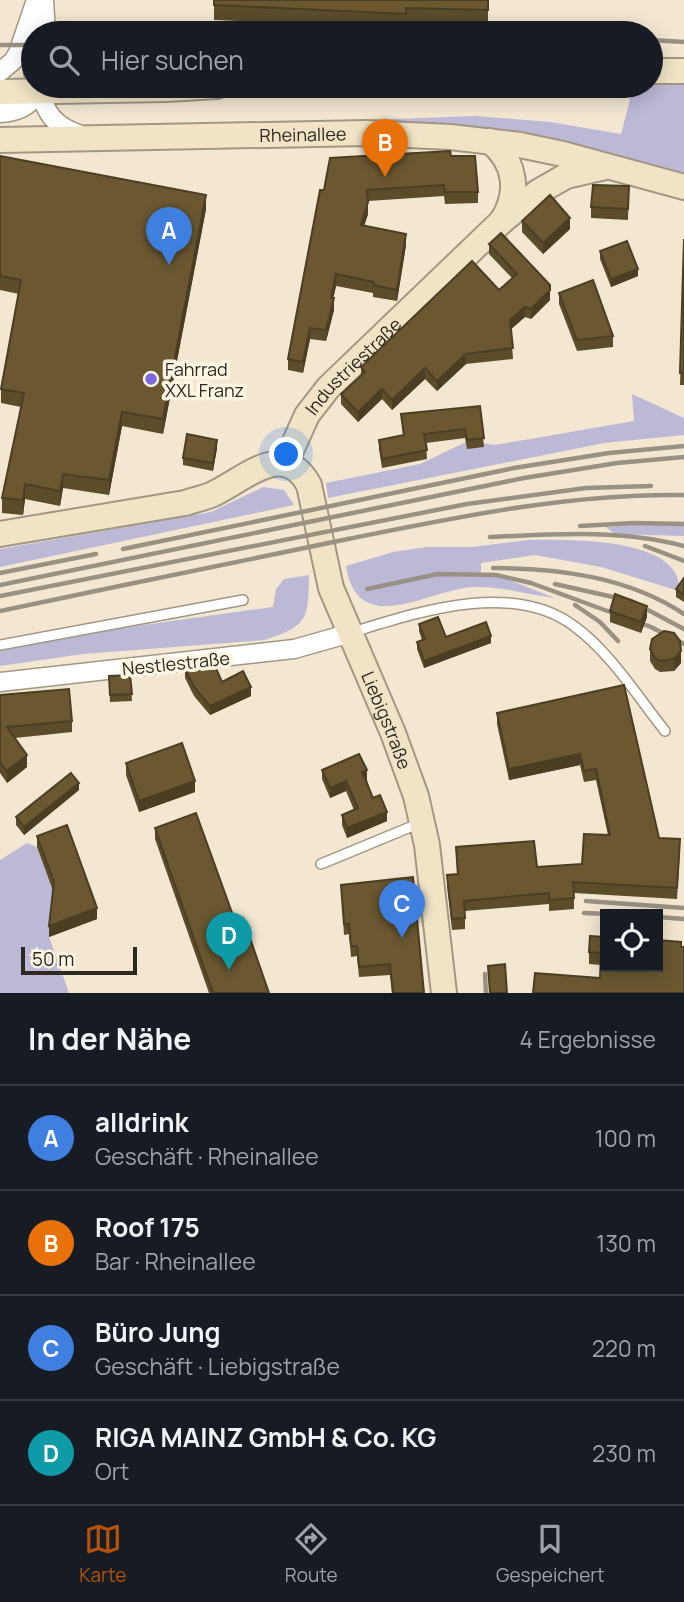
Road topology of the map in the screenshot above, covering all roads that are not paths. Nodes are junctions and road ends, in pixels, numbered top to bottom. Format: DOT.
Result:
graph roads {
  1 [pos="36,0"];
  2 [pos="44,0"];
  3 [pos="30,18"];
  4 [pos="29,21"];
  5 [pos="30,21"];
  6 [pos="45,21"];
  7 [pos="21,43"];
  8 [pos="663,71"];
  9 [pos="684,71"];
  10 [pos="0,72"];
  11 [pos="21,95"];
  12 [pos="43,98"];
  13 [pos="5,106"];
  14 [pos="95,139"];
  15 [pos="0,140"];
  16 [pos="490,141"];
  17 [pos="612,166"];
  18 [pos="684,187"];
  19 [pos="502,221"];
  20 [pos="285,464"];
  21 [pos="0,534"];
  22 [pos="243,600"];
  23 [pos="351,633"];
  24 [pos="0,645"];
  25 [pos="0,682"];
  26 [pos="665,731"];
  27 [pos="422,822"];
  28 [pos="321,864"];
  29 [pos="444,993"];
  1 -- 3 [label="street"];
  2 -- 6 [label="street"];
  3 -- 4 [label="street"];
  3 -- 5 [label="street"];
  7 -- 10 [label="street"];
  8 -- 9 [label="street"];
  11 -- 13 [label="street"];
  12 -- 14 [label="street"];
  14 -- 15 [label="street, Rheinallee"];
  14 -- 16 [label="street, Rheinallee"];
  16 -- 17 [label="street, Rheinallee"];
  16 -- 19 [label="street, Industriestraße"];
  17 -- 18 [label="street, Rheinallee"];
  17 -- 19 [label="street, Industriestraße"];
  19 -- 20 [label="street, Industriestraße"];
  20 -- 21 [label="street"];
  20 -- 23 [label="street, Liebigstraße"];
  22 -- 24 [label="lane"];
  23 -- 25 [label="street, Nestlestraße"];
  23 -- 26 [label="lane"];
  23 -- 27 [label="street, Liebigstraße"];
  27 -- 28 [label="lane"];
  27 -- 29 [label="street, Liebigstraße"];
}
